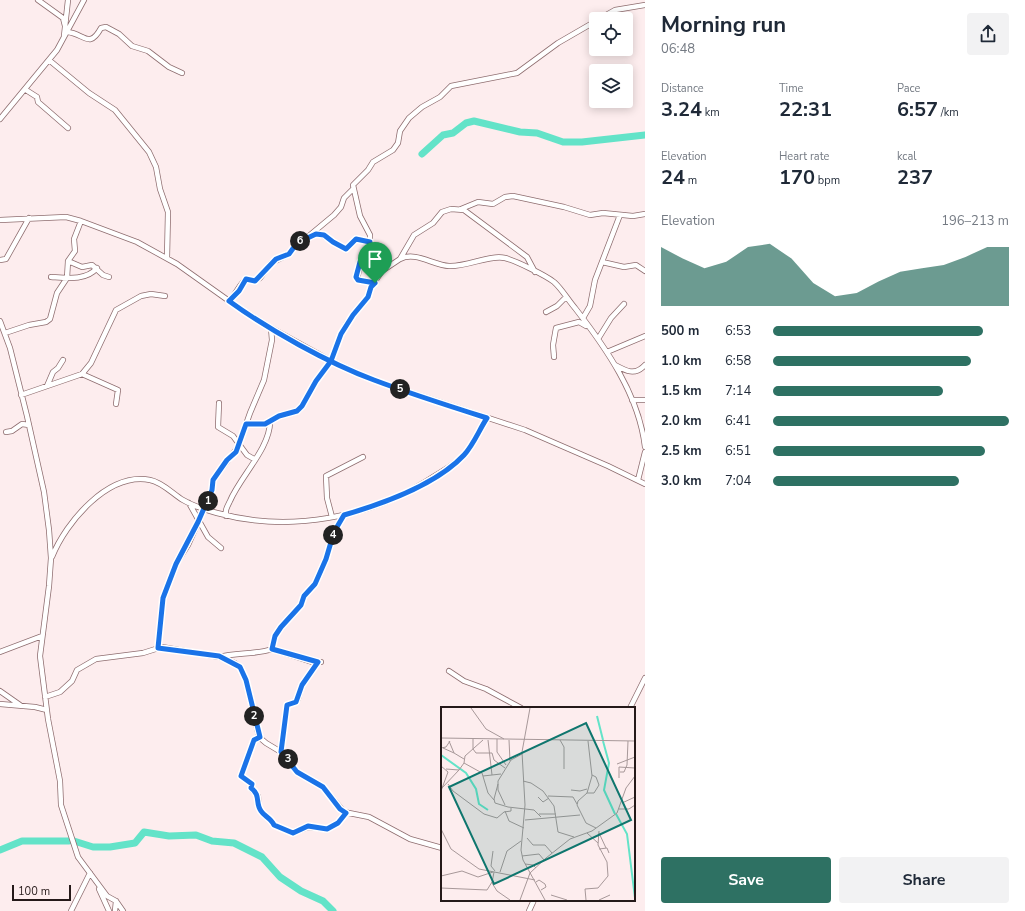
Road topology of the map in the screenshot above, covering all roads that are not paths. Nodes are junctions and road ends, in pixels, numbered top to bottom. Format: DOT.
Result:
graph roads {
  1 [pos="38,0"];
  2 [pos="68,0"];
  3 [pos="84,0"];
  4 [pos="645,5"];
  5 [pos="611,12"];
  6 [pos="589,25"];
  7 [pos="65,26"];
  8 [pos="67,32"];
  9 [pos="64,38"];
  10 [pos="49,60"];
  11 [pos="182,73"];
  12 [pos="26,90"];
  13 [pos="0,119"];
  14 [pos="68,128"];
  15 [pos="353,189"];
  16 [pos="461,209"];
  17 [pos="645,214"];
  18 [pos="620,215"];
  19 [pos="30,218"];
  20 [pos="0,220"];
  21 [pos="81,221"];
  22 [pos="307,238"];
  23 [pos="370,242"];
  24 [pos="167,258"];
  25 [pos="400,259"];
  26 [pos="0,260"];
  27 [pos="68,261"];
  28 [pos="602,262"];
  29 [pos="97,268"];
  30 [pos="645,271"];
  31 [pos="535,272"];
  32 [pos="51,277"];
  33 [pos="109,277"];
  34 [pos="67,278"];
  35 [pos="375,283"];
  36 [pos="165,296"];
  37 [pos="566,297"];
  38 [pos="229,301"];
  39 [pos="624,304"];
  40 [pos="546,312"];
  41 [pos="581,320"];
  42 [pos="0,321"];
  43 [pos="271,328"];
  44 [pos="5,334"];
  45 [pos="645,336"];
  46 [pos="598,340"];
  47 [pos="608,352"];
  48 [pos="554,357"];
  49 [pos="63,360"];
  50 [pos="331,361"];
  51 [pos="615,365"];
  52 [pos="645,365"];
  53 [pos="82,374"];
  54 [pos="47,386"];
  55 [pos="21,395"];
  56 [pos="632,400"];
  57 [pos="645,400"];
  58 [pos="220,403"];
  59 [pos="116,404"];
  60 [pos="487,418"];
  61 [pos="270,422"];
  62 [pos="246,424"];
  63 [pos="29,425"];
  64 [pos="6,432"];
  65 [pos="238,443"];
  66 [pos="645,447"];
  67 [pos="645,452"];
  68 [pos="363,457"];
  69 [pos="254,459"];
  70 [pos="638,480"];
  71 [pos="645,484"];
  72 [pos="189,503"];
  73 [pos="204,508"];
  74 [pos="344,515"];
  75 [pos="226,516"];
  76 [pos="332,517"];
  77 [pos="198,522"];
  78 [pos="221,548"];
  79 [pos="51,558"];
  80 [pos="42,636"];
  81 [pos="158,648"];
  82 [pos="272,649"];
  83 [pos="0,652"];
  84 [pos="219,656"];
  85 [pos="449,671"];
  86 [pos="645,678"];
  87 [pos="0,691"];
  88 [pos="45,697"];
  89 [pos="0,704"];
  90 [pos="22,706"];
  91 [pos="519,707"];
  92 [pos="630,707"];
  93 [pos="47,710"];
  94 [pos="260,737"];
  95 [pos="281,752"];
  96 [pos="346,813"];
  97 [pos="441,848"];
  98 [pos="90,874"];
  99 [pos="116,901"];
  100 [pos="534,901"];
  101 [pos="71,911"];
  102 [pos="109,911"];
  103 [pos="115,911"];
  104 [pos="123,911"];
  105 [pos="529,911"];
  1 -- 7 [label="street"];
  2 -- 7 [label="street"];
  3 -- 8 [label="street"];
  4 -- 5 [label="street"];
  6 -- 15 [label="street"];
  7 -- 9 [label="street"];
  8 -- 9 [label="street"];
  8 -- 11 [label="street"];
  9 -- 10 [label="street"];
  10 -- 12 [label="street"];
  10 -- 24 [label="street"];
  12 -- 13 [label="street"];
  12 -- 14 [label="street"];
  15 -- 22 [label="street"];
  15 -- 23 [label="street"];
  16 -- 18 [label="street"];
  16 -- 25 [label="street"];
  16 -- 31 [label="street"];
  17 -- 18 [label="street"];
  18 -- 28 [label="street"];
  19 -- 20 [label="street"];
  19 -- 21 [label="street"];
  19 -- 26 [label="street"];
  21 -- 24 [label="street"];
  21 -- 27 [label="street"];
  22 -- 23 [label="street"];
  22 -- 38 [label="street"];
  23 -- 35 [label="street"];
  24 -- 38 [label="street"];
  25 -- 31 [label="street"];
  25 -- 35 [label="street"];
  27 -- 29 [label="street"];
  27 -- 34 [label="street"];
  28 -- 30 [label="street"];
  28 -- 41 [label="street"];
  29 -- 33 [label="street"];
  29 -- 34 [label="street"];
  31 -- 37 [label="street"];
  32 -- 34 [label="street"];
  34 -- 44 [label="street"];
  35 -- 50 [label="street"];
  36 -- 53 [label="street"];
  37 -- 40 [label="street"];
  37 -- 41 [label="street"];
  38 -- 43 [label="street"];
  39 -- 46 [label="street"];
  41 -- 46 [label="street"];
  41 -- 48 [label="street"];
  42 -- 44 [label="street"];
  43 -- 50 [label="street"];
  43 -- 62 [label="street"];
  44 -- 55 [label="street"];
  45 -- 47 [label="street"];
  46 -- 47 [label="street"];
  47 -- 51 [label="street"];
  49 -- 54 [label="street"];
  50 -- 60 [label="street"];
  50 -- 61 [label="street"];
  51 -- 52 [label="street"];
  51 -- 56 [label="street"];
  53 -- 54 [label="street"];
  53 -- 59 [label="street"];
  54 -- 55 [label="street"];
  55 -- 63 [label="street"];
  56 -- 57 [label="street"];
  56 -- 66 [label="street"];
  58 -- 65 [label="street"];
  60 -- 70 [label="street"];
  60 -- 74 [label="street"];
  61 -- 62 [label="street"];
  61 -- 69 [label="street"];
  62 -- 65 [label="street"];
  63 -- 64 [label="street"];
  63 -- 79 [label="street"];
  65 -- 69 [label="street"];
  65 -- 73 [label="street"];
  67 -- 70 [label="street"];
  68 -- 76 [label="street"];
  69 -- 75 [label="street"];
  70 -- 71 [label="street"];
  72 -- 73 [label="street"];
  72 -- 77 [label="street"];
  72 -- 79 [label="street"];
  73 -- 75 [label="street"];
  73 -- 77 [label="street"];
  74 -- 76 [label="street"];
  74 -- 82 [label="street"];
  75 -- 76 [label="street"];
  77 -- 78 [label="street"];
  77 -- 81 [label="street"];
  79 -- 80 [label="street"];
  80 -- 83 [label="street"];
  80 -- 88 [label="street"];
  81 -- 84 [label="street"];
  81 -- 88 [label="street"];
  82 -- 84 [label="street"];
  82 -- 95 [label="street"];
  84 -- 94 [label="street"];
  85 -- 91 [label="street"];
  86 -- 92 [label="street"];
  87 -- 90 [label="street"];
  88 -- 93 [label="street"];
  89 -- 90 [label="street"];
  90 -- 93 [label="street"];
  93 -- 98 [label="street"];
  94 -- 95 [label="street"];
  94 -- 96 [label="street"];
  95 -- 96 [label="street"];
  96 -- 97 [label="street"];
  98 -- 99 [label="street"];
  98 -- 101 [label="street"];
  98 -- 102 [label="street"];
  99 -- 103 [label="street"];
  99 -- 104 [label="street"];
  100 -- 105 [label="street"];
}
